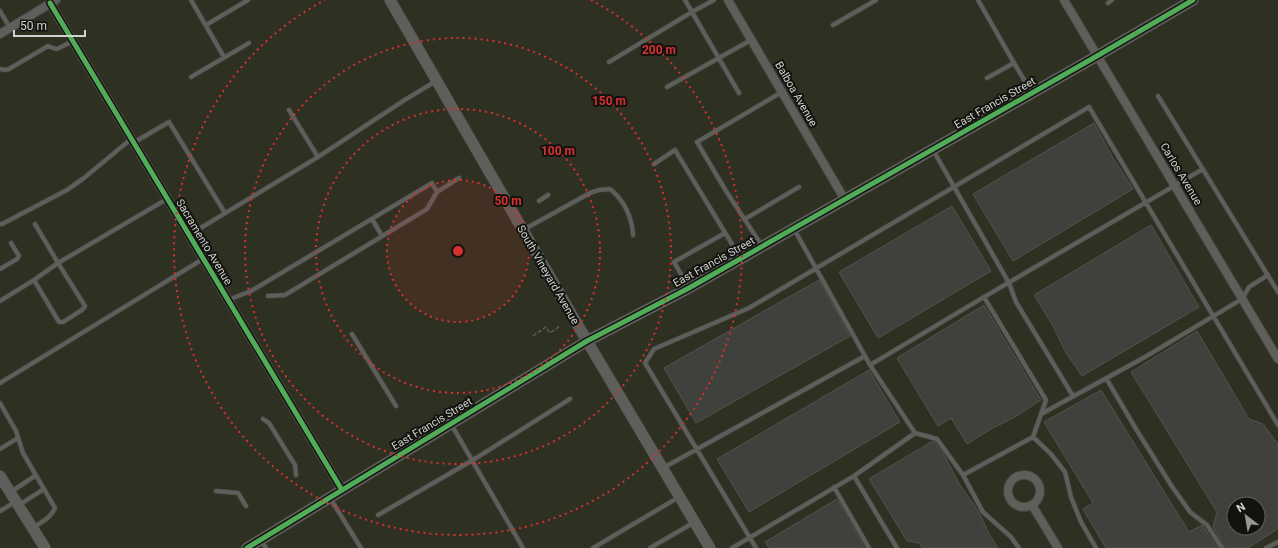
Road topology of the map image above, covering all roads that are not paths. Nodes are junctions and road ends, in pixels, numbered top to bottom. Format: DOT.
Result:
graph roads {
  1 [pos="191,0"];
  2 [pos="248,0"];
  3 [pos="390,0"];
  4 [pos="685,0"];
  5 [pos="714,0"];
  6 [pos="728,0"];
  7 [pos="876,0"];
  8 [pos="978,0"];
  9 [pos="1064,0"];
  10 [pos="1112,0"];
  11 [pos="1193,0"];
  12 [pos="53,2"];
  13 [pos="1108,3"];
  14 [pos="0,11"];
  15 [pos="692,12"];
  16 [pos="206,25"];
  17 [pos="833,25"];
  18 [pos="10,28"];
  19 [pos="0,34"];
  20 [pos="751,40"];
  21 [pos="73,41"];
  22 [pos="248,43"];
  23 [pos="1097,56"];
  24 [pos="224,57"];
  25 [pos="719,59"];
  26 [pos="609,62"];
  27 [pos="1014,63"];
  28 [pos="0,69"];
  29 [pos="191,77"];
  30 [pos="987,78"];
  31 [pos="436,81"];
  32 [pos="667,87"];
  33 [pos="782,92"];
  34 [pos="739,93"];
  35 [pos="1032,93"];
  36 [pos="1158,96"];
  37 [pos="289,110"];
  38 [pos="132,141"];
  39 [pos="933,150"];
  40 [pos="318,157"];
  41 [pos="654,164"];
  42 [pos="1203,169"];
  43 [pos="459,178"];
  44 [pos="954,186"];
  45 [pos="1175,186"];
  46 [pos="799,187"];
  47 [pos="437,192"];
  48 [pos="548,195"];
  49 [pos="167,199"];
  50 [pos="845,200"];
  51 [pos="539,201"];
  52 [pos="1146,203"];
  53 [pos="225,213"];
  54 [pos="372,219"];
  55 [pos="745,219"];
  56 [pos="0,224"];
  57 [pos="35,224"];
  58 [pos="794,228"];
  59 [pos="523,230"];
  60 [pos="725,233"];
  61 [pos="189,235"];
  62 [pos="633,235"];
  63 [pos="382,236"];
  64 [pos="11,243"];
  65 [pos="763,246"];
  66 [pos="203,259"];
  67 [pos="741,259"];
  68 [pos="58,263"];
  69 [pos="816,267"];
  70 [pos="0,269"];
  71 [pos="1268,275"];
  72 [pos="34,280"];
  73 [pos="1009,282"];
  74 [pos="689,288"];
  75 [pos="1278,292"];
  76 [pos="268,296"];
  77 [pos="984,297"];
  78 [pos="1242,299"];
  79 [pos="227,300"];
  80 [pos="0,301"];
  81 [pos="1212,316"];
  82 [pos="352,334"];
  83 [pos="587,341"];
  84 [pos="865,356"];
  85 [pos="1278,359"];
  86 [pos="870,365"];
  87 [pos="1106,378"];
  88 [pos="0,384"];
  89 [pos="1073,396"];
  90 [pos="570,399"];
  91 [pos="0,403"];
  92 [pos="396,406"];
  93 [pos="1041,414"];
  94 [pos="262,419"];
  95 [pos="451,424"];
  96 [pos="1278,425"];
  97 [pos="915,433"];
  98 [pos="1033,437"];
  99 [pos="18,438"];
  100 [pos="0,449"];
  101 [pos="697,449"];
  102 [pos="473,460"];
  103 [pos="663,469"];
  104 [pos="36,475"];
  105 [pos="296,475"];
  106 [pos="963,475"];
  107 [pos="0,476"];
  108 [pos="854,476"];
  109 [pos="834,487"];
  110 [pos="44,488"];
  111 [pos="342,490"];
  112 [pos="216,491"];
  113 [pos="680,497"];
  114 [pos="330,498"];
  115 [pos="15,500"];
  116 [pos="1032,504"];
  117 [pos="246,506"];
  118 [pos="0,511"];
  119 [pos="378,515"];
  120 [pos="694,522"];
  121 [pos="32,528"];
  122 [pos="749,538"];
  123 [pos="1278,542"];
  124 [pos="263,544"];
  125 [pos="45,548"];
  126 [pos="247,548"];
  127 [pos="361,548"];
  128 [pos="523,548"];
  129 [pos="592,548"];
  130 [pos="650,548"];
  131 [pos="710,548"];
  132 [pos="732,548"];
  133 [pos="756,548"];
  134 [pos="869,548"];
  135 [pos="897,548"];
  136 [pos="1019,548"];
  137 [pos="1058,548"];
  138 [pos="1096,548"];
  139 [pos="1222,548"];
  140 [pos="1266,548"];
  1 -- 16 [label="lane"];
  2 -- 16 [label="lane"];
  3 -- 31 [label="street, South Vineyard Avenue"];
  4 -- 15 [label="lane"];
  5 -- 15 [label="lane"];
  6 -- 20 [label="street, Balboa Avenue"];
  7 -- 17 [label="lane"];
  8 -- 27 [label="lane"];
  9 -- 23 [label="street, Carlos Avenue"];
  10 -- 13 [label="lane"];
  11 -- 23 [label="street, East Francis Street"];
  12 -- 18 [label="street"];
  12 -- 21 [label="street, Sacramento Avenue"];
  14 -- 18 [label="lane"];
  15 -- 25 [label="lane"];
  15 -- 26 [label="lane"];
  16 -- 24 [label="lane"];
  18 -- 19 [label="street"];
  20 -- 25 [label="lane"];
  20 -- 33 [label="street, Balboa Avenue"];
  21 -- 28 [label="lane"];
  21 -- 38 [label="street, Sacramento Avenue"];
  22 -- 24 [label="lane"];
  23 -- 35 [label="street, East Francis Street"];
  23 -- 45 [label="street, Carlos Avenue"];
  24 -- 29 [label="lane"];
  25 -- 32 [label="lane"];
  25 -- 34 [label="lane"];
  27 -- 30 [label="lane"];
  27 -- 35 [label="lane"];
  31 -- 40 [label="lane"];
  31 -- 59 [label="street, South Vineyard Avenue"];
  33 -- 50 [label="street, Balboa Avenue"];
  33 -- 55 [label="lane"];
  35 -- 39 [label="street, East Francis Street"];
  36 -- 42 [label="lane"];
  37 -- 40 [label="lane"];
  38 -- 49 [label="street, Sacramento Avenue"];
  38 -- 53 [label="lane"];
  38 -- 56 [label="lane"];
  39 -- 44 [label="lane"];
  39 -- 50 [label="street, East Francis Street"];
  40 -- 53 [label="lane"];
  41 -- 60 [label="lane"];
  42 -- 45 [label="lane"];
  42 -- 71 [label="lane"];
  43 -- 47 [label="lane"];
  44 -- 52 [label="lane"];
  44 -- 69 [label="lane"];
  44 -- 73 [label="lane"];
  45 -- 52 [label="lane"];
  45 -- 78 [label="street, Carlos Avenue"];
  46 -- 55 [label="lane"];
  47 -- 54 [label="lane"];
  47 -- 63 [label="lane"];
  48 -- 51 [label="lane"];
  49 -- 61 [label="street, Sacramento Avenue"];
  49 -- 68 [label="lane"];
  50 -- 58 [label="street, East Francis Street"];
  52 -- 73 [label="lane"];
  52 -- 81 [label="lane"];
  53 -- 61 [label="lane"];
  54 -- 63 [label="lane"];
  54 -- 79 [label="lane"];
  55 -- 65 [label="lane"];
  57 -- 68 [label="lane"];
  58 -- 65 [label="street, East Francis Street"];
  58 -- 69 [label="lane"];
  59 -- 62 [label="lane"];
  59 -- 83 [label="street, South Vineyard Avenue"];
  60 -- 67 [label="lane"];
  60 -- 74 [label="lane"];
  61 -- 66 [label="street, Sacramento Avenue"];
  63 -- 76 [label="lane"];
  64 -- 70 [label="lane"];
  65 -- 67 [label="street, East Francis Street"];
  66 -- 79 [label="street, Sacramento Avenue"];
  66 -- 88 [label="lane"];
  67 -- 74 [label="street, East Francis Street"];
  68 -- 72 [label="lane"];
  68 -- 72 [label="lane"];
  69 -- 84 [label="lane"];
  69 -- 101 [label="lane"];
  71 -- 75 [label="lane"];
  71 -- 78 [label="lane"];
  72 -- 80 [label="lane"];
  73 -- 77 [label="lane"];
  73 -- 89 [label="lane"];
  74 -- 83 [label="street, East Francis Street"];
  77 -- 86 [label="lane"];
  77 -- 93 [label="lane"];
  78 -- 81 [label="lane"];
  78 -- 85 [label="street, Carlos Avenue"];
  79 -- 111 [label="street, Sacramento Avenue"];
  81 -- 87 [label="lane"];
  81 -- 96 [label="lane"];
  82 -- 92 [label="lane"];
  83 -- 95 [label="street, East Francis Street"];
  83 -- 103 [label="street, South Vineyard Avenue"];
  84 -- 86 [label="lane"];
  84 -- 101 [label="lane"];
  86 -- 97 [label="lane"];
  87 -- 89 [label="lane"];
  87 -- 139 [label="lane"];
  89 -- 93 [label="lane"];
  90 -- 102 [label="lane"];
  91 -- 99 [label="lane"];
  93 -- 98 [label="lane"];
  94 -- 105 [label="lane"];
  95 -- 102 [label="lane"];
  95 -- 111 [label="street, East Francis Street"];
  97 -- 106 [label="lane"];
  97 -- 108 [label="lane"];
  98 -- 106 [label="lane"];
  98 -- 138 [label="lane"];
  99 -- 100 [label="lane"];
  99 -- 104 [label="lane"];
  101 -- 103 [label="lane"];
  101 -- 122 [label="lane"];
  102 -- 119 [label="lane"];
  102 -- 128 [label="lane"];
  103 -- 113 [label="street, South Vineyard Avenue"];
  104 -- 110 [label="lane"];
  104 -- 115 [label="lane"];
  106 -- 136 [label="lane"];
  107 -- 115 [label="street"];
  108 -- 109 [label="lane"];
  108 -- 135 [label="lane"];
  109 -- 122 [label="lane"];
  109 -- 134 [label="lane"];
  110 -- 115 [label="lane"];
  110 -- 121 [label="lane"];
  111 -- 114 [label="street, East Francis Street"];
  112 -- 117 [label="lane"];
  113 -- 120 [label="street, South Vineyard Avenue"];
  113 -- 129 [label="lane"];
  114 -- 124 [label="street, East Francis Street"];
  114 -- 127 [label="lane"];
  115 -- 118 [label="lane"];
  115 -- 121 [label="street"];
  116 -- 137 [label="street"];
  120 -- 130 [label="lane"];
  120 -- 131 [label="street, South Vineyard Avenue"];
  121 -- 125 [label="street"];
  122 -- 132 [label="lane"];
  122 -- 133 [label="lane"];
  123 -- 140 [label="lane"];
  124 -- 126 [label="street, East Francis Street"];
}
